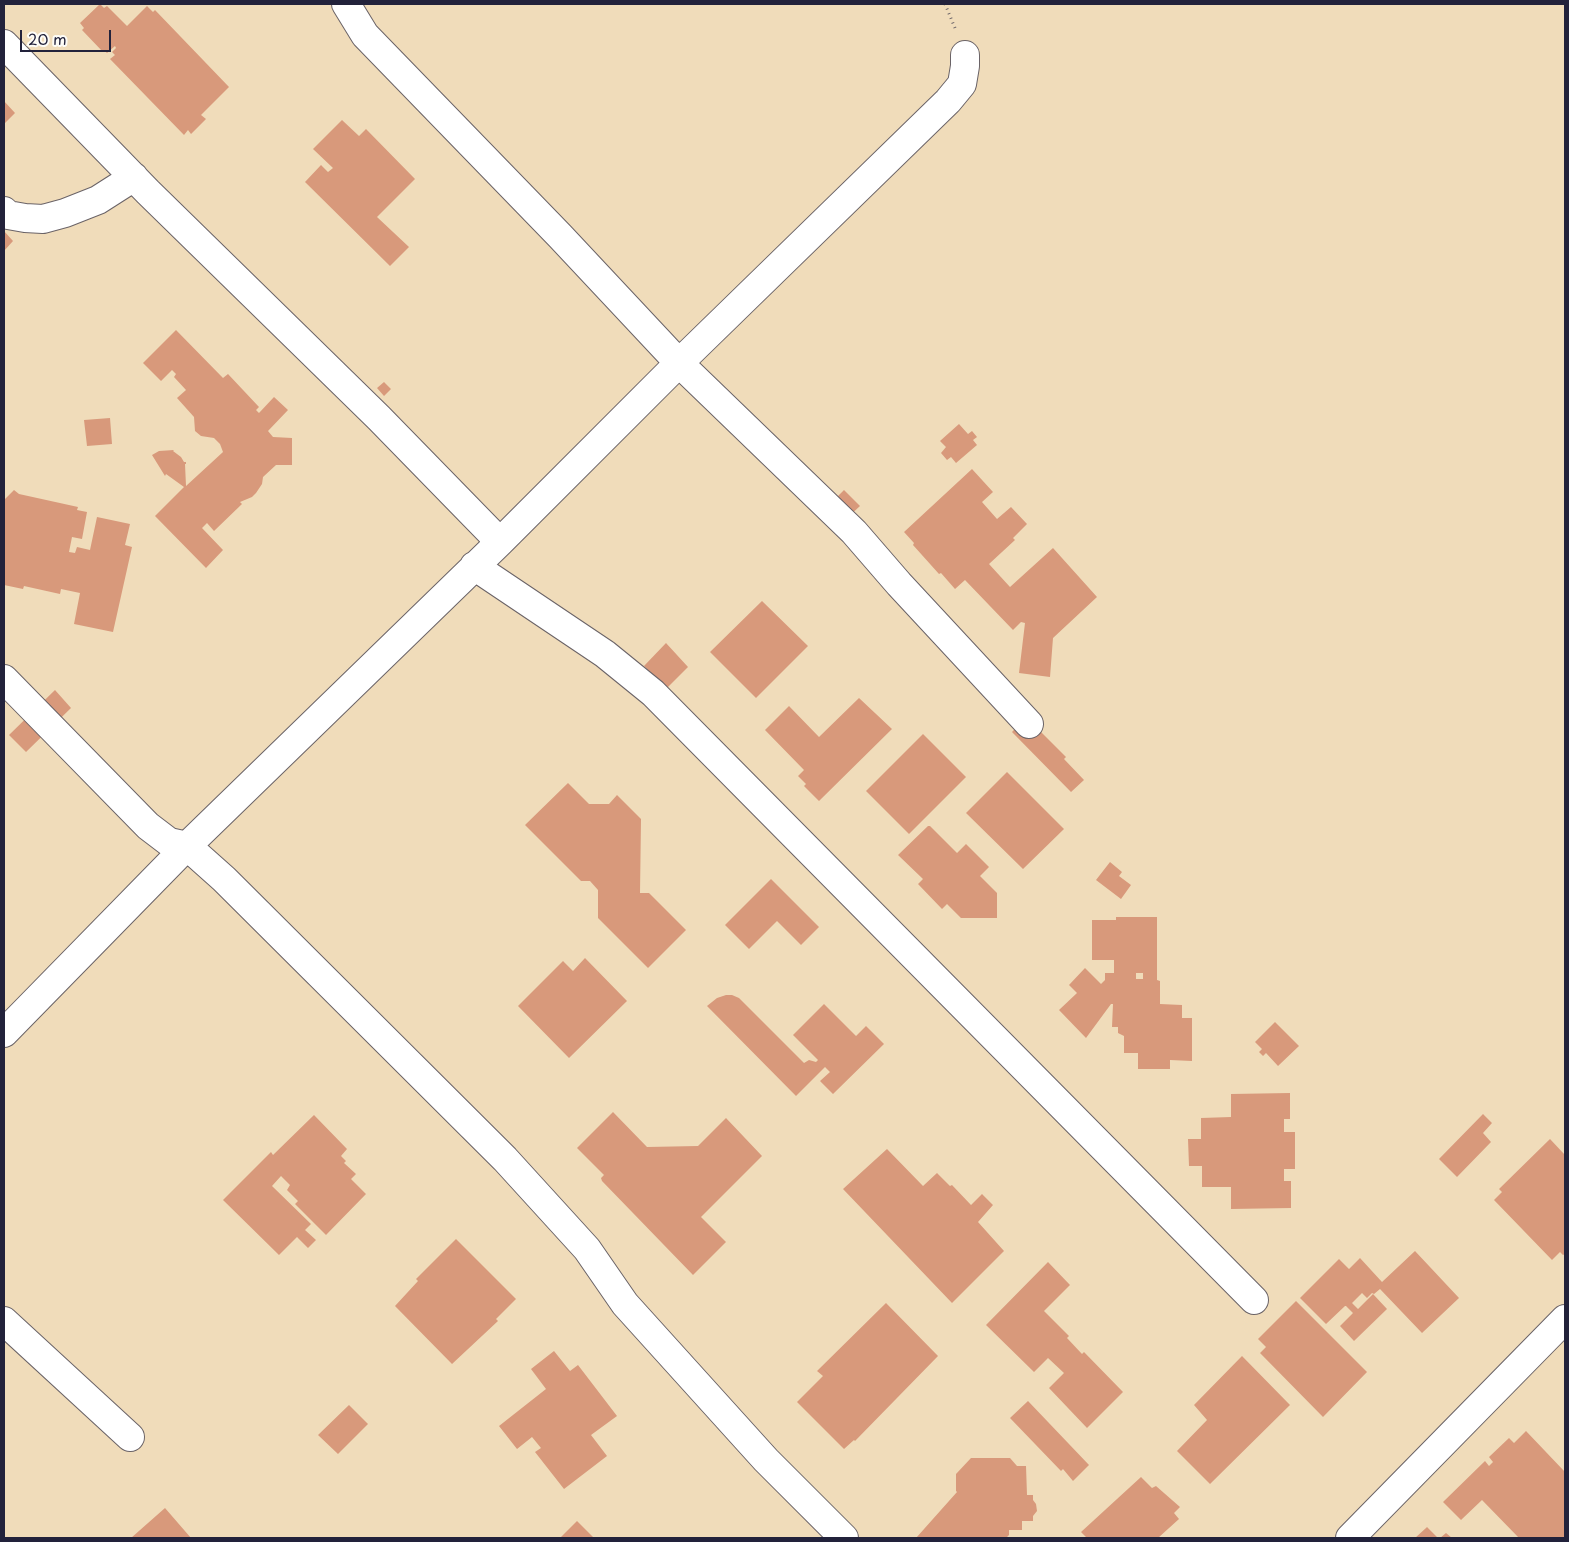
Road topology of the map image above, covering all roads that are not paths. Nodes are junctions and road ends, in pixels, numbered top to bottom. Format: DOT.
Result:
graph roads {
  1 [pos="346,4"];
  2 [pos="4,44"];
  3 [pos="965,55"];
  4 [pos="134,177"];
  5 [pos="4,211"];
  6 [pos="679,363"];
  7 [pos="500,542"];
  8 [pos="474,566"];
  9 [pos="4,680"];
  10 [pos="1029,724"];
  11 [pos="188,846"];
  12 [pos="6,1024"];
  13 [pos="1254,1300"];
  14 [pos="1565,1319"];
  15 [pos="4,1320"];
  16 [pos="130,1437"];
  17 [pos="844,1538"];
  18 [pos="1350,1538"];
  1 -- 6 [label="street"];
  2 -- 4 [label="street"];
  3 -- 6 [label="street"];
  4 -- 5 [label="street"];
  4 -- 7 [label="street"];
  6 -- 7 [label="street"];
  6 -- 10 [label="street"];
  7 -- 8 [label="street"];
  8 -- 11 [label="street"];
  8 -- 13 [label="street"];
  9 -- 11 [label="street"];
  11 -- 12 [label="street"];
  11 -- 17 [label="street"];
  14 -- 18 [label="street"];
  15 -- 16 [label="street"];
}
